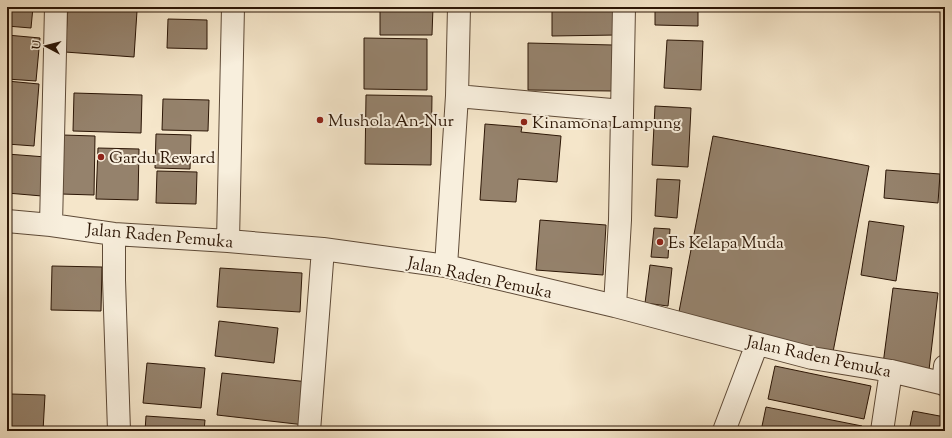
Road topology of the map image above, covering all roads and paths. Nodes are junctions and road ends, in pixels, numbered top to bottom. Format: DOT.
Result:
graph roads {
  1 [pos="56,7"];
  2 [pos="233,7"];
  3 [pos="459,7"];
  4 [pos="624,7"];
  5 [pos="458,96"];
  6 [pos="622,111"];
  7 [pos="7,221"];
  8 [pos="51,225"];
  9 [pos="114,234"];
  10 [pos="228,241"];
  11 [pos="323,249"];
  12 [pos="446,266"];
  13 [pos="615,306"];
  14 [pos="757,344"];
  15 [pos="891,371"];
  16 [pos="944,378"];
  17 [pos="119,431"];
  18 [pos="310,431"];
  19 [pos="724,431"];
  20 [pos="882,431"];
  1 -- 8 [label="street"];
  2 -- 10 [label="street"];
  3 -- 5 [label="street"];
  4 -- 6 [label="street"];
  5 -- 6 [label="street"];
  5 -- 12 [label="street"];
  6 -- 13 [label="street"];
  7 -- 8 [label="street, Jalan Raden Pemuka"];
  8 -- 9 [label="street, Jalan Raden Pemuka"];
  9 -- 10 [label="street, Jalan Raden Pemuka"];
  9 -- 17 [label="street"];
  10 -- 11 [label="street, Jalan Raden Pemuka"];
  11 -- 12 [label="street, Jalan Raden Pemuka"];
  11 -- 18 [label="street"];
  12 -- 13 [label="street, Jalan Raden Pemuka"];
  13 -- 14 [label="street, Jalan Raden Pemuka"];
  14 -- 15 [label="street, Jalan Raden Pemuka"];
  14 -- 19 [label="street"];
  15 -- 16 [label="street, Jalan Raden Pemuka"];
  15 -- 20 [label="street"];
}
